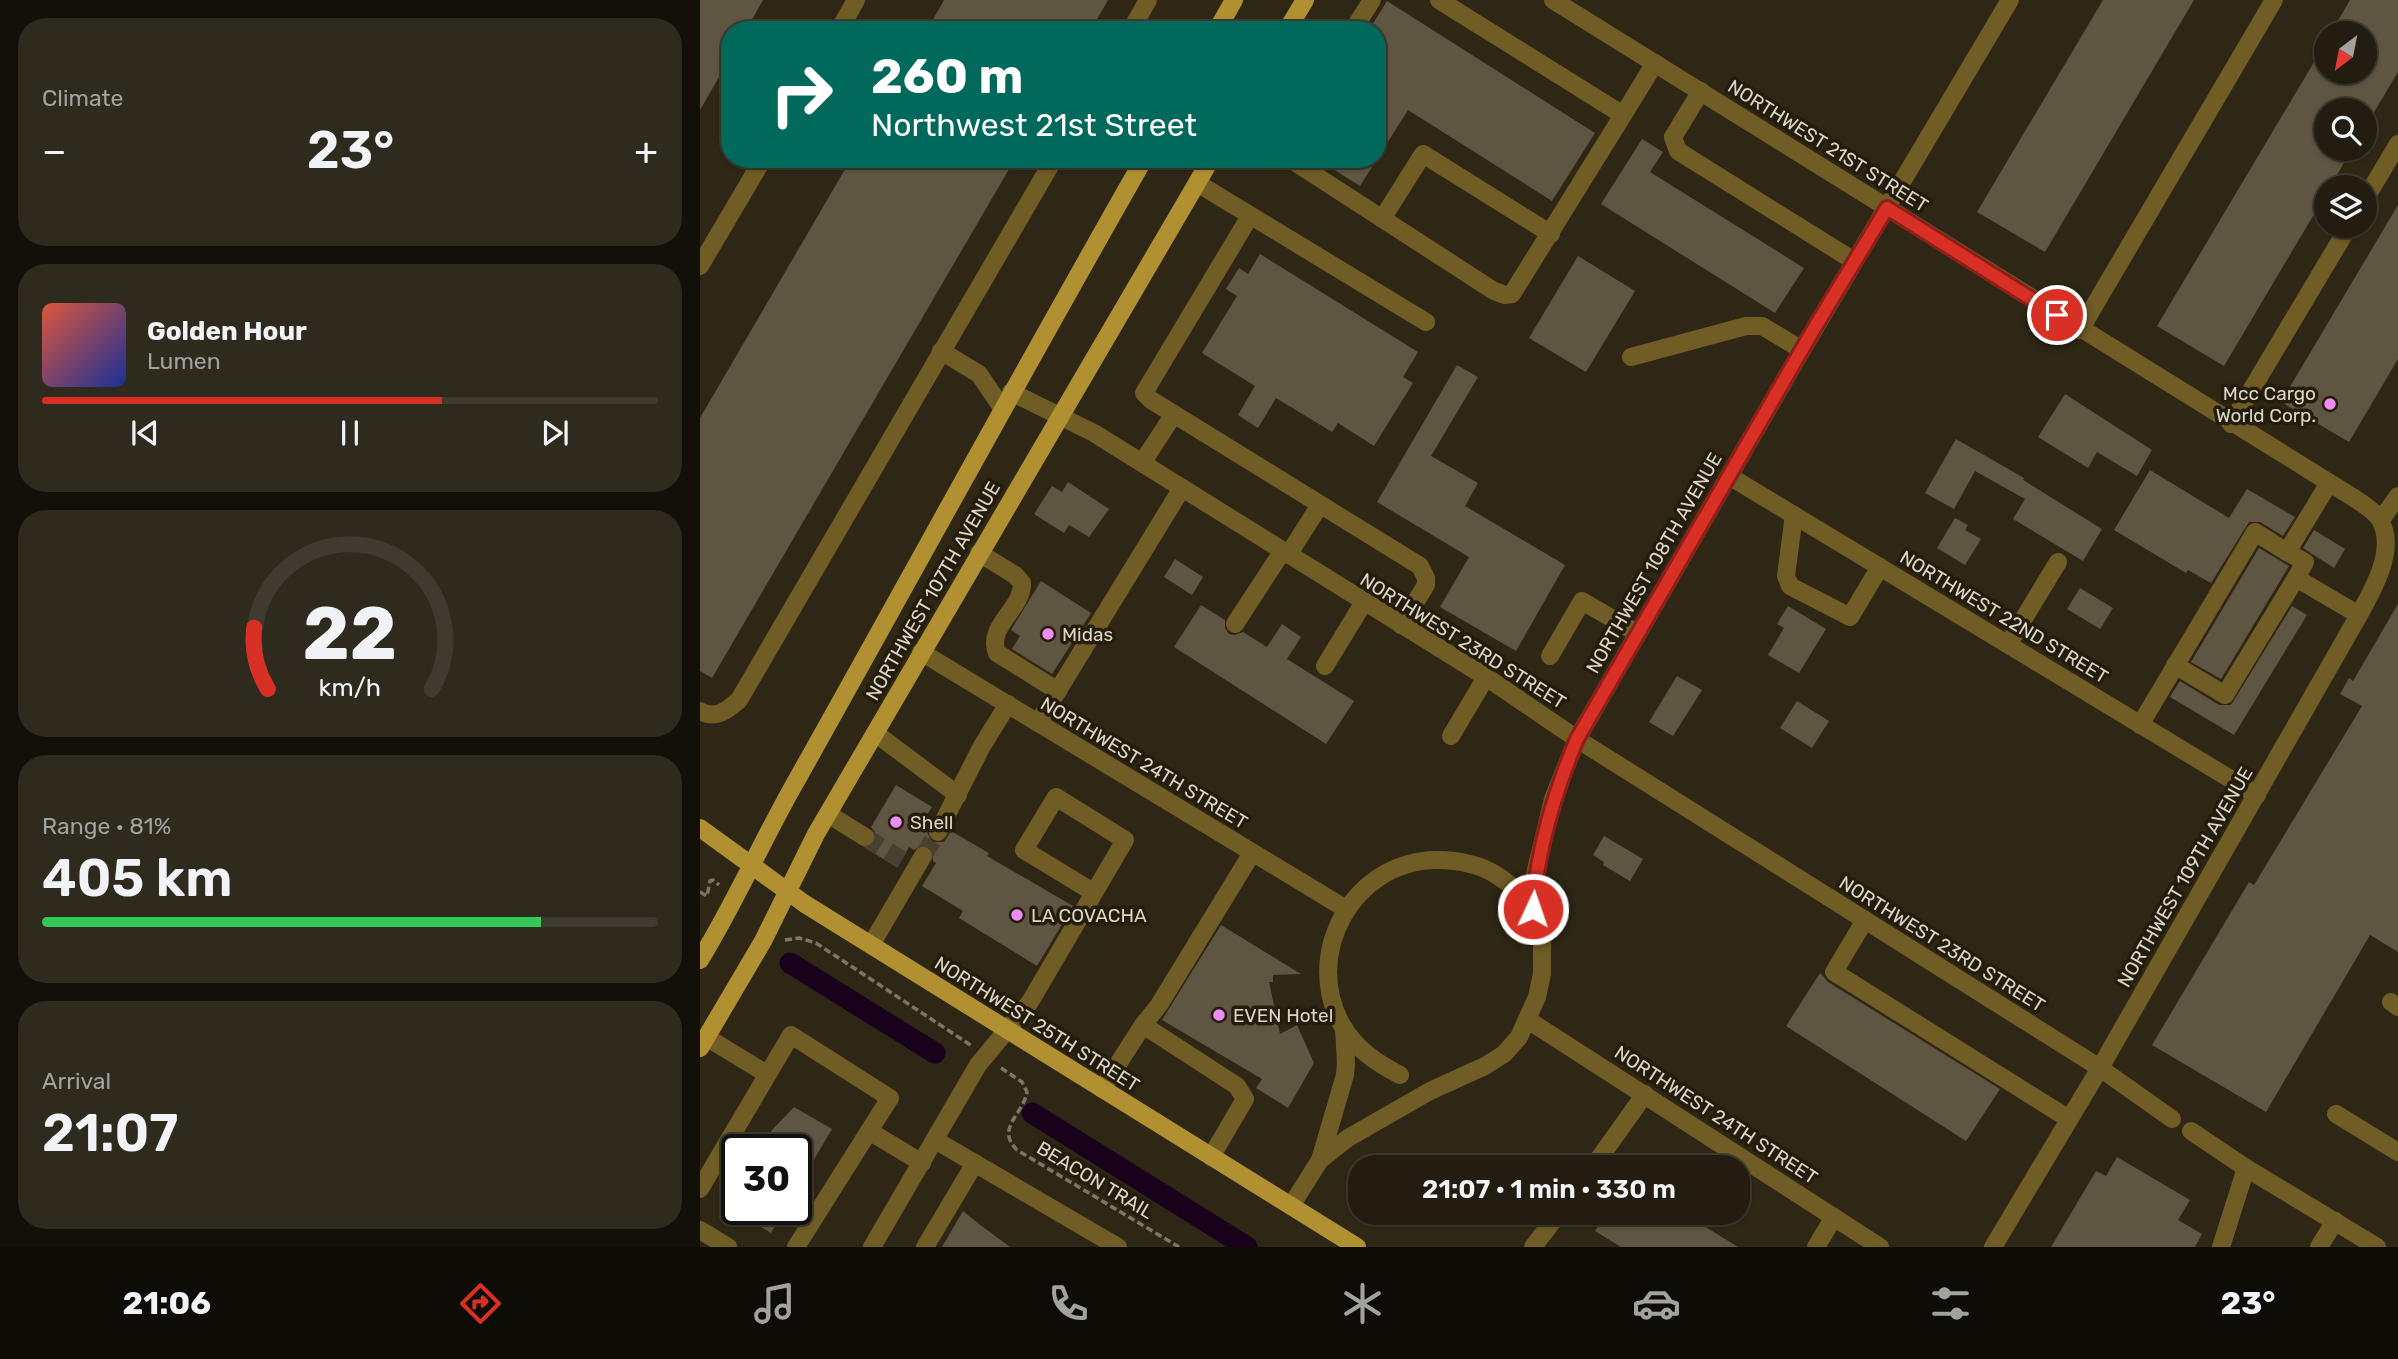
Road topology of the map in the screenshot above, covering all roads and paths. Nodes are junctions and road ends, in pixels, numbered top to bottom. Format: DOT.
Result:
graph roads {
  1 [pos="856,0"];
  2 [pos="1148,0"];
  3 [pos="1234,0"];
  4 [pos="1305,0"];
  5 [pos="1372,0"];
  6 [pos="1439,0"];
  7 [pos="1553,0"];
  8 [pos="2010,0"];
  9 [pos="2274,0"];
  10 [pos="844,21"];
  11 [pos="1136,21"];
  12 [pos="1222,21"];
  13 [pos="1292,21"];
  14 [pos="1359,21"];
  15 [pos="1655,63"];
  16 [pos="1701,91"];
  17 [pos="1623,115"];
  18 [pos="2398,144"];
  19 [pos="758,168"];
  20 [pos="1049,168"];
  21 [pos="1139,168"];
  22 [pos="1206,168"];
  23 [pos="1304,168"];
  24 [pos="2377,179"];
  25 [pos="1197,183"];
  26 [pos="1887,208"];
  27 [pos="1250,216"];
  28 [pos="1382,219"];
  29 [pos="1551,233"];
  30 [pos="2342,238"];
  31 [pos="1854,261"];
  32 [pos="700,266"];
  33 [pos="1426,322"];
  34 [pos="2080,330"];
  35 [pos="1802,350"];
  36 [pos="941,351"];
  37 [pos="1630,357"];
  38 [pos="1007,400"];
  39 [pos="1174,414"];
  40 [pos="1059,417"];
  41 [pos="2231,424"];
  42 [pos="1142,463"];
  43 [pos="1729,476"];
  44 [pos="2329,483"];
  45 [pos="1182,488"];
  46 [pos="2398,495"];
  47 [pos="1320,505"];
  48 [pos="1794,514"];
  49 [pos="2381,520"];
  50 [pos="2287,552"];
  51 [pos="979,553"];
  52 [pos="1285,554"];
  53 [pos="2058,562"];
  54 [pos="1880,567"];
  55 [pos="2296,578"];
  56 [pos="1364,603"];
  57 [pos="2359,615"];
  58 [pos="1235,624"];
  59 [pos="1401,625"];
  60 [pos="1637,634"];
  61 [pos="2009,643"];
  62 [pos="921,652"];
  63 [pos="1550,656"];
  64 [pos="2175,665"];
  65 [pos="1325,666"];
  66 [pos="1486,677"];
  67 [pos="1058,691"];
  68 [pos="1008,704"];
  69 [pos="700,710"];
  70 [pos="1038,723"];
  71 [pos="2140,725"];
  72 [pos="875,733"];
  73 [pos="1451,736"];
  74 [pos="1577,739"];
  75 [pos="958,795"];
  76 [pos="2258,795"];
  77 [pos="828,814"];
  78 [pos="700,828"];
  79 [pos="938,832"];
  80 [pos="865,837"];
  81 [pos="1252,853"];
  82 [pos="914,861"];
  83 [pos="753,864"];
  84 [pos="713,880"];
  85 [pos="787,890"];
  86 [pos="700,892"];
  87 [pos="1093,892"];
  88 [pos="1346,909"];
  89 [pos="1533,909"];
  90 [pos="1865,920"];
  91 [pos="779,940"];
  92 [pos="870,945"];
  93 [pos="700,960"];
  94 [pos="1528,1020"];
  95 [pos="1143,1025"];
  96 [pos="1344,1028"];
  97 [pos="1006,1030"];
  98 [pos="703,1042"];
  99 [pos="968,1043"];
  100 [pos="997,1065"];
  101 [pos="2100,1068"];
  102 [pos="766,1074"];
  103 [pos="1400,1075"];
  104 [pos="1102,1089"];
  105 [pos="1645,1094"];
  106 [pos="2336,1114"];
  107 [pos="2070,1119"];
  108 [pos="2172,1119"];
  109 [pos="869,1131"];
  110 [pos="2192,1131"];
  111 [pos="935,1140"];
  112 [pos="2398,1152"];
  113 [pos="1602,1155"];
  114 [pos="1211,1157"];
  115 [pos="1320,1160"];
  116 [pos="922,1163"];
  117 [pos="975,1163"];
  118 [pos="2246,1168"];
  119 [pos="700,1188"];
  120 [pos="1291,1206"];
  121 [pos="1833,1217"];
  122 [pos="2335,1221"];
  123 [pos="1550,1225"];
  124 [pos="700,1230"];
  125 [pos="727,1247"];
  126 [pos="796,1247"];
  127 [pos="872,1247"];
  128 [pos="925,1247"];
  129 [pos="1118,1247"];
  130 [pos="1179,1247"];
  131 [pos="1357,1247"];
  132 [pos="1534,1247"];
  133 [pos="1816,1247"];
  134 [pos="1880,1247"];
  135 [pos="1993,1247"];
  136 [pos="2221,1247"];
  137 [pos="2319,1247"];
  138 [pos="2378,1247"];
  1 -- 10 [label="street"];
  2 -- 11 [label="street"];
  3 -- 12 [label="main road"];
  4 -- 13 [label="main road"];
  5 -- 14 [label="street"];
  6 -- 17 [label="street"];
  7 -- 15 [label="street, NORTHWEST 21ST STREET"];
  8 -- 26 [label="street, NORTHWEST 108TH AVENUE"];
  9 -- 34 [label="street"];
  15 -- 16 [label="street, NORTHWEST 21ST STREET"];
  15 -- 17 [label="street"];
  16 -- 26 [label="street, NORTHWEST 21ST STREET"];
  16 -- 31 [label="street"];
  17 -- 29 [label="street"];
  18 -- 24 [label="street"];
  19 -- 32 [label="street"];
  20 -- 36 [label="street"];
  21 -- 38 [label="main road, NORTHWEST 107TH AVENUE"];
  22 -- 25 [label="main road, NORTHWEST 107TH AVENUE"];
  23 -- 28 [label="street"];
  25 -- 27 [label="street"];
  25 -- 40 [label="main road, NORTHWEST 107TH AVENUE"];
  26 -- 31 [label="street, NORTHWEST 108TH AVENUE"];
  26 -- 34 [label="street, NORTHWEST 21ST STREET"];
  27 -- 33 [label="street"];
  27 -- 39 [label="street"];
  28 -- 29 [label="street"];
  28 -- 29 [label="street"];
  30 -- 41 [label="street"];
  31 -- 35 [label="street, NORTHWEST 108TH AVENUE"];
  34 -- 41 [label="street, NORTHWEST 21ST STREET"];
  35 -- 37 [label="street"];
  35 -- 43 [label="street, NORTHWEST 108TH AVENUE"];
  36 -- 38 [label="street"];
  36 -- 69 [label="street"];
  38 -- 40 [label="street, NORTHWEST 23RD STREET"];
  38 -- 83 [label="main road, NORTHWEST 107TH AVENUE"];
  39 -- 42 [label="street"];
  39 -- 47 [label="street"];
  40 -- 42 [label="street, NORTHWEST 23RD STREET"];
  40 -- 51 [label="main road, NORTHWEST 107TH AVENUE"];
  41 -- 44 [label="street, NORTHWEST 21ST STREET"];
  42 -- 45 [label="street, NORTHWEST 23RD STREET"];
  43 -- 48 [label="street, NORTHWEST 22ND STREET"];
  43 -- 60 [label="street, NORTHWEST 108TH AVENUE"];
  44 -- 49 [label="street, NORTHWEST 21ST STREET"];
  44 -- 50 [label="street"];
  45 -- 52 [label="street, NORTHWEST 23RD STREET"];
  45 -- 67 [label="street"];
  46 -- 49 [label="street"];
  47 -- 52 [label="street"];
  47 -- 59 [label="street"];
  48 -- 54 [label="street, NORTHWEST 22ND STREET"];
  48 -- 54 [label="street"];
  49 -- 57 [label="street, NORTHWEST 109TH AVENUE"];
  50 -- 55 [label="street"];
  50 -- 64 [label="street"];
  51 -- 62 [label="main road, NORTHWEST 107TH AVENUE"];
  51 -- 67 [label="street"];
  52 -- 56 [label="street, NORTHWEST 23RD STREET"];
  52 -- 58 [label="street"];
  53 -- 61 [label="street"];
  54 -- 61 [label="street, NORTHWEST 22ND STREET"];
  55 -- 57 [label="street"];
  55 -- 64 [label="street"];
  56 -- 59 [label="street, NORTHWEST 23RD STREET"];
  56 -- 65 [label="street"];
  57 -- 76 [label="street, NORTHWEST 109TH AVENUE"];
  59 -- 66 [label="street, NORTHWEST 23RD STREET"];
  60 -- 63 [label="street"];
  60 -- 74 [label="street, NORTHWEST 108TH AVENUE"];
  61 -- 71 [label="street, NORTHWEST 22ND STREET"];
  62 -- 68 [label="street, NORTHWEST 24TH STREET"];
  62 -- 72 [label="main road, NORTHWEST 107TH AVENUE"];
  64 -- 71 [label="street"];
  66 -- 73 [label="street"];
  66 -- 74 [label="street, NORTHWEST 23RD STREET"];
  67 -- 70 [label="street"];
  68 -- 70 [label="street, NORTHWEST 24TH STREET"];
  68 -- 75 [label="street"];
  70 -- 81 [label="street, NORTHWEST 24TH STREET"];
  71 -- 76 [label="street, NORTHWEST 22ND STREET"];
  72 -- 75 [label="street"];
  72 -- 77 [label="main road, NORTHWEST 107TH AVENUE"];
  74 -- 89 [label="street, NORTHWEST 108TH AVENUE"];
  74 -- 90 [label="street, NORTHWEST 23RD STREET"];
  75 -- 79 [label="street"];
  76 -- 101 [label="street, NORTHWEST 109TH AVENUE"];
  77 -- 80 [label="street"];
  77 -- 85 [label="main road, NORTHWEST 107TH AVENUE"];
  78 -- 83 [label="main road, NORTHWEST 25TH STREET"];
  81 -- 88 [label="street, NORTHWEST 24TH STREET"];
  81 -- 95 [label="street"];
  82 -- 92 [label="street"];
  83 -- 85 [label="main road, NORTHWEST 25TH STREET"];
  83 -- 93 [label="main road, NORTHWEST 107TH AVENUE"];
  84 -- 86 [label="path"];
  85 -- 92 [label="main road, NORTHWEST 25TH STREET"];
  85 -- 98 [label="main road, NORTHWEST 107TH AVENUE"];
  87 -- 87 [label="street"];
  87 -- 97 [label="street"];
  88 -- 89 [label="street"];
  88 -- 96 [label="street"];
  89 -- 94 [label="street, NORTHWEST 108TH AVENUE"];
  90 -- 101 [label="street, NORTHWEST 23RD STREET"];
  90 -- 107 [label="street"];
  91 -- 99 [label="path"];
  92 -- 97 [label="main road, NORTHWEST 25TH STREET"];
  94 -- 105 [label="street, NORTHWEST 24TH STREET"];
  94 -- 115 [label="street, NORTHWEST 108TH AVENUE"];
  95 -- 104 [label="street"];
  95 -- 114 [label="street"];
  96 -- 103 [label="street"];
  96 -- 115 [label="street"];
  97 -- 104 [label="main road, NORTHWEST 25TH STREET"];
  97 -- 111 [label="street"];
  98 -- 102 [label="street"];
  100 -- 130 [label="path, BEACON TRAIL"];
  101 -- 107 [label="street, NORTHWEST 109TH AVENUE"];
  101 -- 108 [label="street, NORTHWEST 23RD STREET"];
  102 -- 109 [label="street"];
  102 -- 119 [label="street"];
  104 -- 114 [label="main road, NORTHWEST 25TH STREET"];
  105 -- 113 [label="street"];
  105 -- 121 [label="street, NORTHWEST 24TH STREET"];
  106 -- 112 [label="street"];
  107 -- 135 [label="street, NORTHWEST 109TH AVENUE"];
  109 -- 116 [label="street"];
  109 -- 126 [label="street"];
  110 -- 118 [label="street"];
  111 -- 116 [label="street"];
  111 -- 117 [label="street"];
  114 -- 120 [label="main road, NORTHWEST 25TH STREET"];
  115 -- 120 [label="street, NORTHWEST 108TH AVENUE"];
  116 -- 127 [label="street"];
  117 -- 128 [label="street"];
  117 -- 129 [label="street"];
  118 -- 122 [label="street"];
  118 -- 136 [label="street"];
  120 -- 131 [label="main road, NORTHWEST 25TH STREET"];
  121 -- 133 [label="street"];
  121 -- 134 [label="street, NORTHWEST 24TH STREET"];
  122 -- 137 [label="street"];
  122 -- 138 [label="street"];
  123 -- 132 [label="street"];
  124 -- 125 [label="street"];
}
